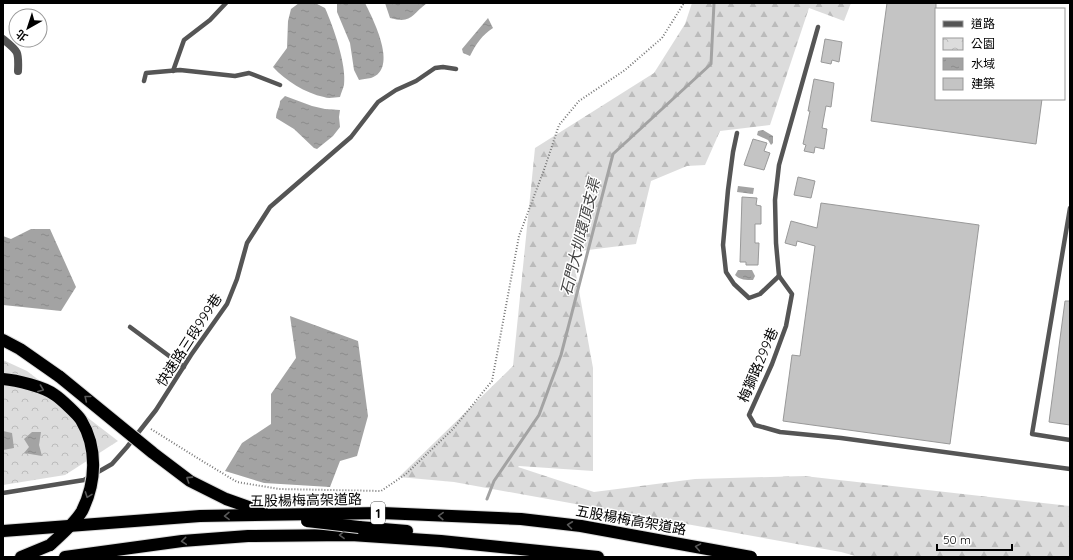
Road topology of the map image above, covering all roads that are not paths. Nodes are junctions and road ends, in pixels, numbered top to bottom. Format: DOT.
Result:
graph roads {
  1 [pos="226,3"];
  2 [pos="818,27"];
  3 [pos="3,39"];
  4 [pos="456,69"];
  5 [pos="173,70"];
  6 [pos="18,71"];
  7 [pos="144,81"];
  8 [pos="280,85"];
  9 [pos="737,133"];
  10 [pos="1070,208"];
  11 [pos="779,276"];
  12 [pos="130,327"];
  13 [pos="3,340"];
  14 [pos="3,348"];
  15 [pos="184,367"];
  16 [pos="60,377"];
  17 [pos="3,379"];
  18 [pos="1070,440"];
  19 [pos="1070,469"];
  20 [pos="3,493"];
  21 [pos="3,531"];
  22 [pos="521,549"];
  23 [pos="21,557"];
  24 [pos="65,557"];
  25 [pos="598,557"];
  26 [pos="750,557"];
  1 -- 5 [label="lane"];
  2 -- 11 [label="lane"];
  3 -- 6 [label="street"];
  4 -- 15 [label="lane, 快速路三段999巷"];
  5 -- 7 [label="lane"];
  5 -- 8 [label="lane"];
  9 -- 11 [label="lane"];
  10 -- 18 [label="lane"];
  11 -- 19 [label="lane, 梅獅路299巷"];
  12 -- 15 [label="lane"];
  13 -- 16 [label="highway"];
  14 -- 16 [label="highway"];
  15 -- 20 [label="lane, 快速路三段999巷"];
  22 -- 16 [label="highway, one-way, bridge"];
  17 -- 23 [label="highway, one-way, bridge"];
  26 -- 21 [label="highway, 五股楊梅高架道路 / 1, one-way, bridge"];
  22 -- 24 [label="highway, one-way"];
  22 -- 25 [label="highway"];
}
